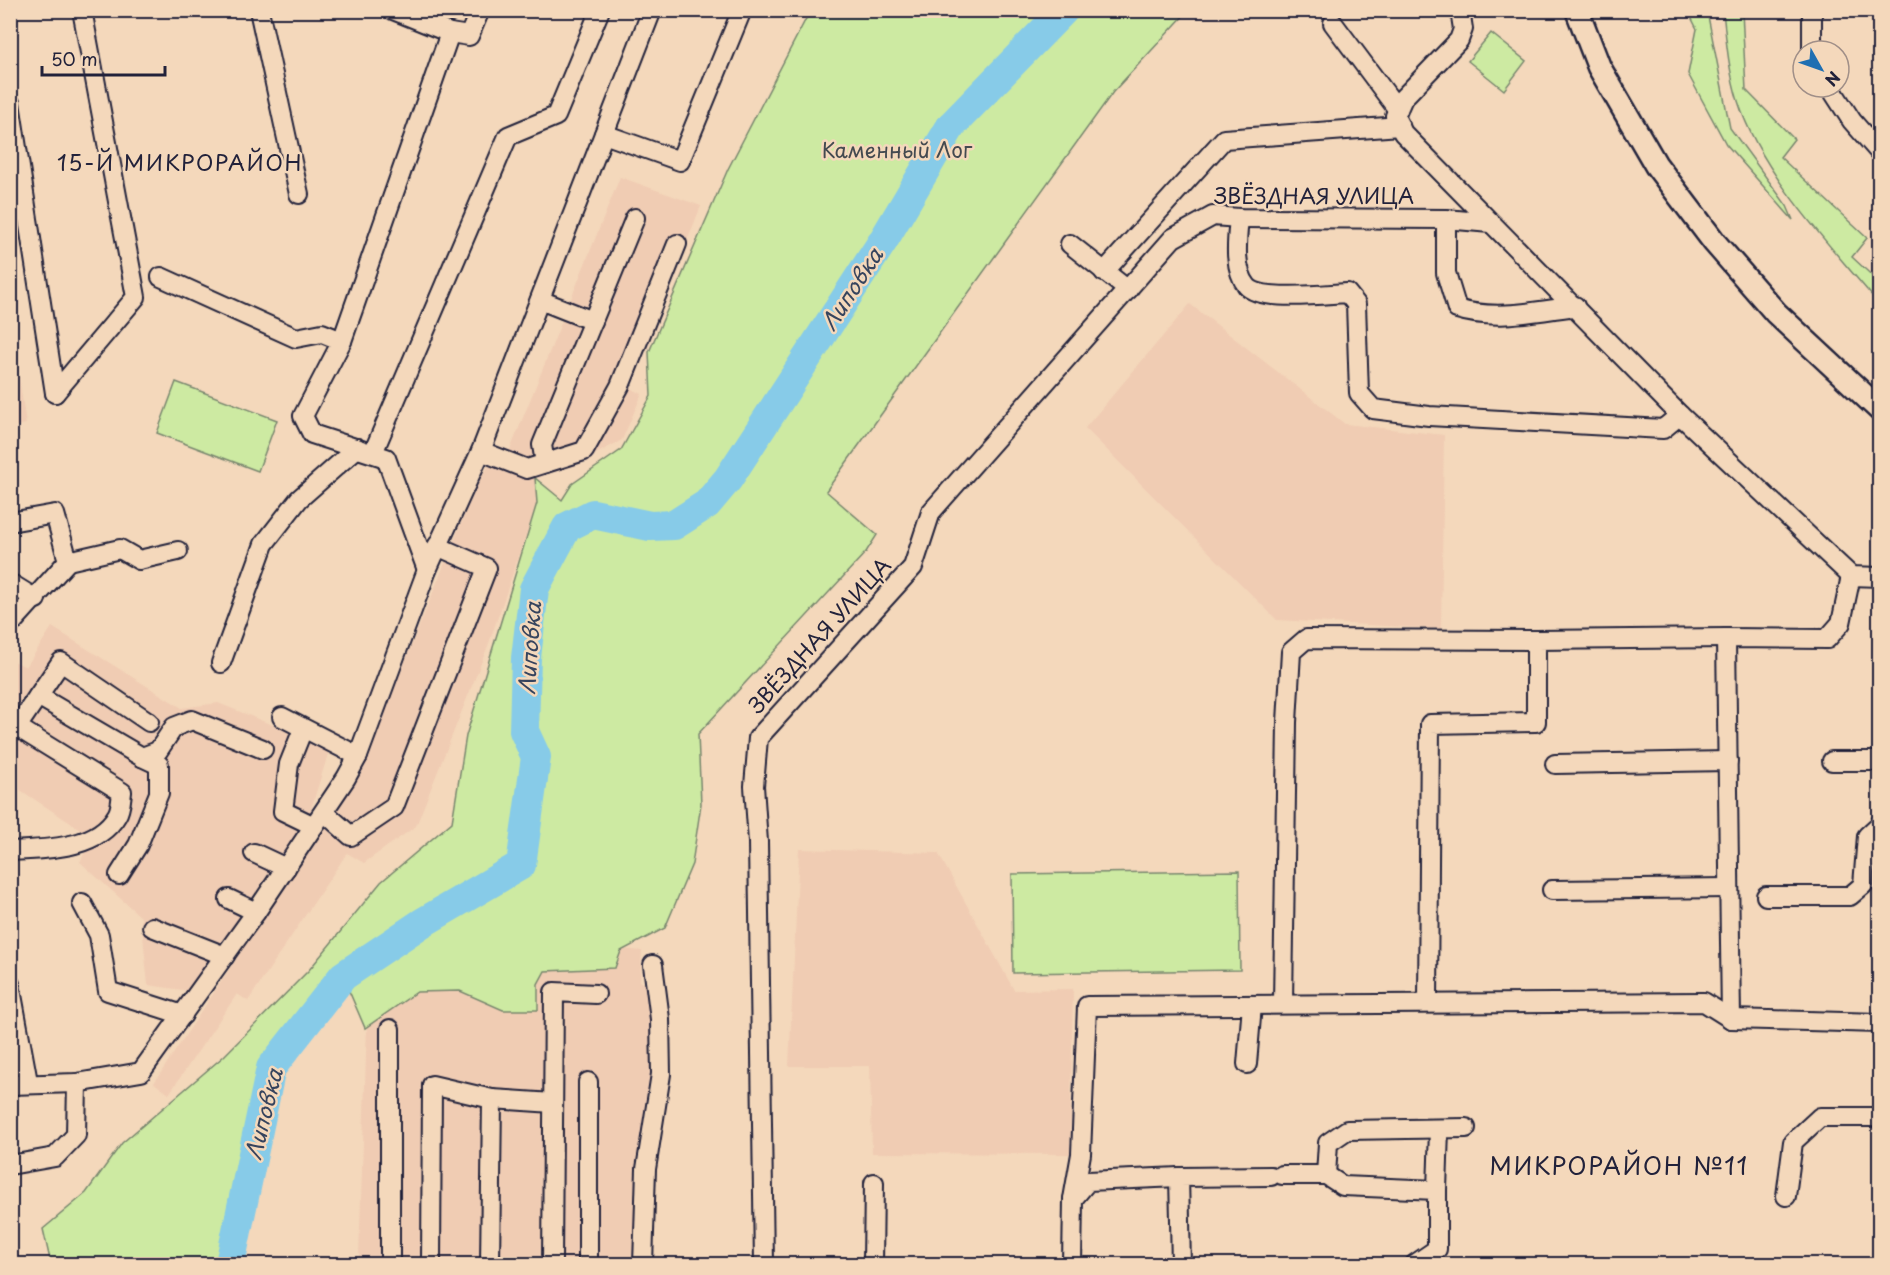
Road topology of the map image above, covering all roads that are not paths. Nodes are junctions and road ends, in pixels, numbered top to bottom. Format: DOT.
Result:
graph roads {
  1 [pos="82,10"];
  2 [pos="260,10"];
  3 [pos="393,10"];
  4 [pos="480,10"];
  5 [pos="600,10"];
  6 [pos="652,10"];
  7 [pos="1460,10"];
  8 [pos="1577,10"];
  9 [pos="1812,10"];
  10 [pos="736,12"];
  11 [pos="1333,23"];
  12 [pos="450,33"];
  13 [pos="1812,39"];
  14 [pos="1838,99"];
  15 [pos="10,103"];
  16 [pos="1399,118"];
  17 [pos="604,134"];
  18 [pos="1880,153"];
  19 [pos="299,194"];
  20 [pos="635,218"];
  21 [pos="1239,219"];
  22 [pos="1446,219"];
  23 [pos="1490,223"];
  24 [pos="677,244"];
  25 [pos="1070,244"];
  26 [pos="1104,272"];
  27 [pos="161,277"];
  28 [pos="1128,290"];
  29 [pos="540,300"];
  30 [pos="1575,306"];
  31 [pos="593,321"];
  32 [pos="342,341"];
  33 [pos="1880,410"];
  34 [pos="1680,415"];
  35 [pos="365,451"];
  36 [pos="481,451"];
  37 [pos="545,463"];
  38 [pos="10,522"];
  39 [pos="437,546"];
  40 [pos="178,550"];
  41 [pos="68,561"];
  42 [pos="427,570"];
  43 [pos="1851,576"];
  44 [pos="1880,577"];
  45 [pos="10,583"];
  46 [pos="36,599"];
  47 [pos="10,625"];
  48 [pos="1726,638"];
  49 [pos="1536,640"];
  50 [pos="221,663"];
  51 [pos="38,696"];
  52 [pos="282,717"];
  53 [pos="149,722"];
  54 [pos="303,729"];
  55 [pos="263,749"];
  56 [pos="358,756"];
  57 [pos="142,757"];
  58 [pos="1728,761"];
  59 [pos="1832,761"];
  60 [pos="1880,761"];
  61 [pos="1555,764"];
  62 [pos="319,819"];
  63 [pos="1880,824"];
  64 [pos="10,851"];
  65 [pos="254,854"];
  66 [pos="286,868"];
  67 [pos="118,875"];
  68 [pos="1729,888"];
  69 [pos="1552,890"];
  70 [pos="1766,896"];
  71 [pos="229,899"];
  72 [pos="82,903"];
  73 [pos="256,912"];
  74 [pos="152,927"];
  75 [pos="225,956"];
  76 [pos="653,965"];
  77 [pos="10,984"];
  78 [pos="596,994"];
  79 [pos="1428,1003"];
  80 [pos="1283,1004"];
  81 [pos="1252,1005"];
  82 [pos="183,1015"];
  83 [pos="1731,1019"];
  84 [pos="1880,1023"];
  85 [pos="390,1029"];
  86 [pos="1247,1064"];
  87 [pos="588,1082"];
  88 [pos="77,1083"];
  89 [pos="19,1084"];
  90 [pos="492,1099"];
  91 [pos="554,1103"];
  92 [pos="1880,1117"];
  93 [pos="1466,1128"];
  94 [pos="1439,1129"];
  95 [pos="10,1165"];
  96 [pos="1326,1174"];
  97 [pos="1179,1177"];
  98 [pos="874,1183"];
  99 [pos="1437,1190"];
  100 [pos="1786,1196"];
  101 [pos="1073,1199"];
  102 [pos="390,1264"];
  103 [pos="431,1264"];
  104 [pos="490,1264"];
  105 [pos="552,1264"];
  106 [pos="588,1264"];
  107 [pos="643,1264"];
  108 [pos="764,1264"];
  109 [pos="873,1264"];
  110 [pos="1072,1264"];
  111 [pos="1181,1264"];
  112 [pos="1415,1264"];
  1 -- 15 [label="street"];
  2 -- 19 [label="street"];
  3 -- 12 [label="street"];
  4 -- 12 [label="street"];
  5 -- 35 [label="street"];
  6 -- 17 [label="street"];
  7 -- 16 [label="street"];
  8 -- 33 [label="main road"];
  9 -- 13 [label="street"];
  10 -- 17 [label="street"];
  11 -- 16 [label="street"];
  12 -- 32 [label="street"];
  14 -- 18 [label="street"];
  16 -- 23 [label="street"];
  16 -- 26 [label="street"];
  17 -- 29 [label="street"];
  20 -- 31 [label="street"];
  21 -- 22 [label="street, ЗВЁЗДНАЯ УЛИЦА"];
  21 -- 28 [label="street, ЗВЁЗДНАЯ УЛИЦА"];
  21 -- 34 [label="street"];
  22 -- 23 [label="street, ЗВЁЗДНАЯ УЛИЦА"];
  22 -- 30 [label="street"];
  23 -- 30 [label="street"];
  24 -- 37 [label="street"];
  25 -- 26 [label="street"];
  26 -- 28 [label="street"];
  27 -- 32 [label="street"];
  28 -- 108 [label="street, ЗВЁЗДНАЯ УЛИЦА"];
  29 -- 31 [label="street"];
  29 -- 36 [label="street"];
  30 -- 34 [label="street"];
  31 -- 37 [label="street"];
  32 -- 35 [label="street"];
  34 -- 43 [label="street"];
  35 -- 42 [label="street"];
  35 -- 50 [label="street"];
  36 -- 37 [label="street"];
  36 -- 39 [label="street"];
  38 -- 41 [label="street"];
  39 -- 42 [label="street"];
  39 -- 62 [label="street"];
  40 -- 41 [label="street"];
  41 -- 46 [label="street"];
  42 -- 56 [label="street"];
  43 -- 44 [label="street"];
  43 -- 48 [label="street"];
  45 -- 46 [label="street"];
  46 -- 47 [label="street"];
  48 -- 49 [label="street"];
  48 -- 58 [label="street"];
  49 -- 79 [label="street"];
  49 -- 80 [label="street"];
  51 -- 53 [label="street"];
  51 -- 57 [label="street"];
  51 -- 64 [label="street"];
  52 -- 54 [label="street"];
  54 -- 56 [label="street"];
  54 -- 62 [label="street"];
  55 -- 57 [label="street"];
  56 -- 62 [label="street"];
  57 -- 67 [label="street"];
  58 -- 61 [label="street"];
  58 -- 68 [label="street"];
  59 -- 60 [label="street"];
  62 -- 66 [label="street"];
  63 -- 70 [label="street"];
  65 -- 66 [label="street"];
  66 -- 73 [label="street"];
  68 -- 69 [label="street"];
  68 -- 83 [label="street"];
  71 -- 73 [label="street"];
  72 -- 82 [label="street"];
  73 -- 75 [label="street"];
  74 -- 75 [label="street"];
  75 -- 82 [label="street"];
  76 -- 107 [label="street"];
  77 -- 89 [label="street"];
  78 -- 91 [label="street"];
  79 -- 80 [label="street"];
  79 -- 83 [label="street"];
  80 -- 81 [label="street"];
  81 -- 86 [label="street"];
  81 -- 101 [label="street"];
  82 -- 88 [label="street"];
  83 -- 84 [label="street"];
  85 -- 102 [label="street"];
  87 -- 106 [label="street"];
  88 -- 89 [label="street"];
  88 -- 95 [label="street"];
  90 -- 91 [label="street"];
  90 -- 103 [label="street"];
  90 -- 104 [label="street"];
  91 -- 105 [label="street"];
  92 -- 100 [label="street"];
  93 -- 94 [label="street"];
  94 -- 96 [label="street"];
  94 -- 99 [label="street"];
  96 -- 97 [label="street"];
  96 -- 99 [label="street"];
  97 -- 101 [label="street"];
  97 -- 111 [label="street"];
  98 -- 109 [label="street"];
  99 -- 112 [label="street"];
  101 -- 110 [label="street"];
}
